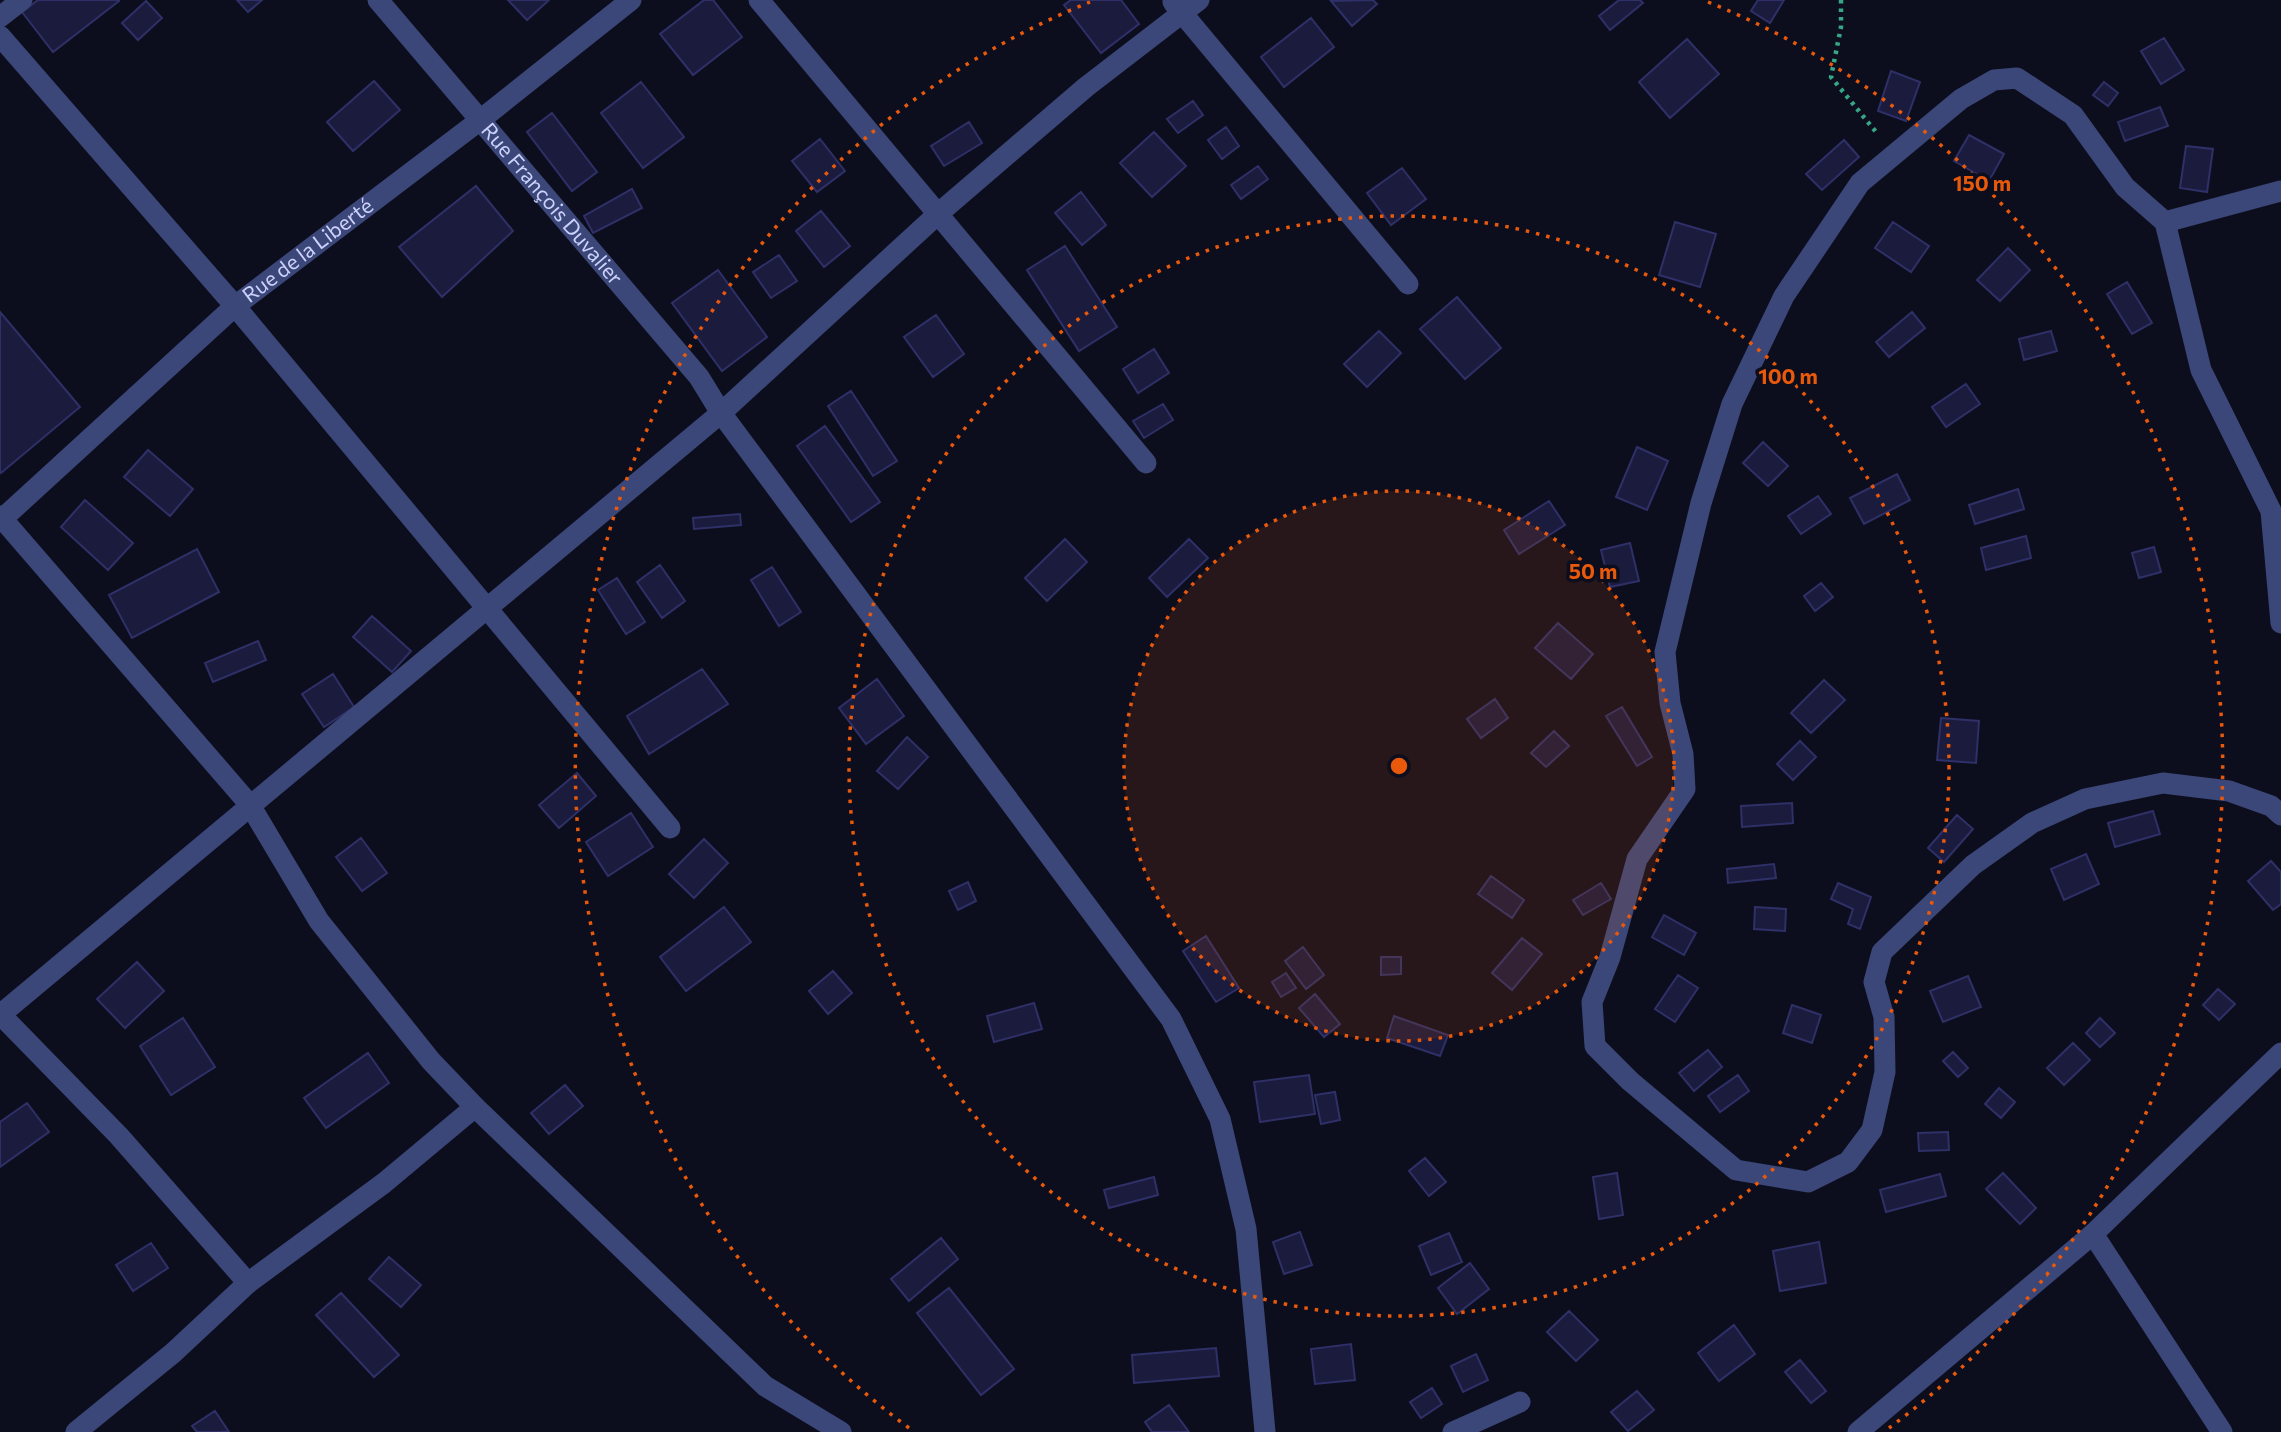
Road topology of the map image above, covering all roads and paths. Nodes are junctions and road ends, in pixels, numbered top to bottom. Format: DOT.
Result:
graph roads {
  1 [pos="22,0"];
  2 [pos="377,0"];
  3 [pos="631,0"];
  4 [pos="759,0"];
  5 [pos="1841,0"];
  6 [pos="1184,4"];
  7 [pos="0,17"];
  8 [pos="0,36"];
  9 [pos="479,121"];
  10 [pos="1895,154"];
  11 [pos="2281,191"];
  12 [pos="939,213"];
  13 [pos="2165,222"];
  14 [pos="1408,284"];
  15 [pos="235,306"];
  16 [pos="721,413"];
  17 [pos="1146,463"];
  18 [pos="1,518"];
  19 [pos="486,607"];
  20 [pos="2281,623"];
  21 [pos="250,805"];
  22 [pos="2281,816"];
  23 [pos="670,828"];
  24 [pos="0,1014"];
  25 [pos="2281,1054"];
  26 [pos="475,1107"];
  27 [pos="2093,1234"];
  28 [pos="248,1283"];
  29 [pos="1520,1402"];
  30 [pos="76,1432"];
  31 [pos="841,1432"];
  32 [pos="1265,1432"];
  33 [pos="1453,1432"];
  34 [pos="1858,1432"];
  35 [pos="2222,1432"];
  1 -- 7 [label="street"];
  2 -- 9 [label="street, Rue François Duvalier"];
  3 -- 9 [label="street, Rue de la Liberté"];
  4 -- 12 [label="street"];
  5 -- 10 [label="path"];
  6 -- 12 [label="street"];
  6 -- 14 [label="street"];
  8 -- 15 [label="street"];
  9 -- 15 [label="street, Rue de la Liberté"];
  9 -- 16 [label="street, Rue François Duvalier"];
  10 -- 13 [label="street"];
  10 -- 22 [label="street"];
  11 -- 13 [label="street"];
  12 -- 16 [label="street"];
  12 -- 17 [label="street"];
  13 -- 20 [label="street"];
  15 -- 18 [label="street, Rue de la Liberté"];
  15 -- 19 [label="street"];
  16 -- 19 [label="street"];
  16 -- 32 [label="street, Rue François Duvalier"];
  18 -- 21 [label="street"];
  19 -- 21 [label="street"];
  19 -- 23 [label="street"];
  21 -- 24 [label="street"];
  21 -- 26 [label="street"];
  24 -- 28 [label="street"];
  25 -- 27 [label="street"];
  26 -- 28 [label="street"];
  26 -- 31 [label="street"];
  27 -- 34 [label="street"];
  27 -- 35 [label="street"];
  28 -- 30 [label="street"];
  29 -- 33 [label="street"];
}
